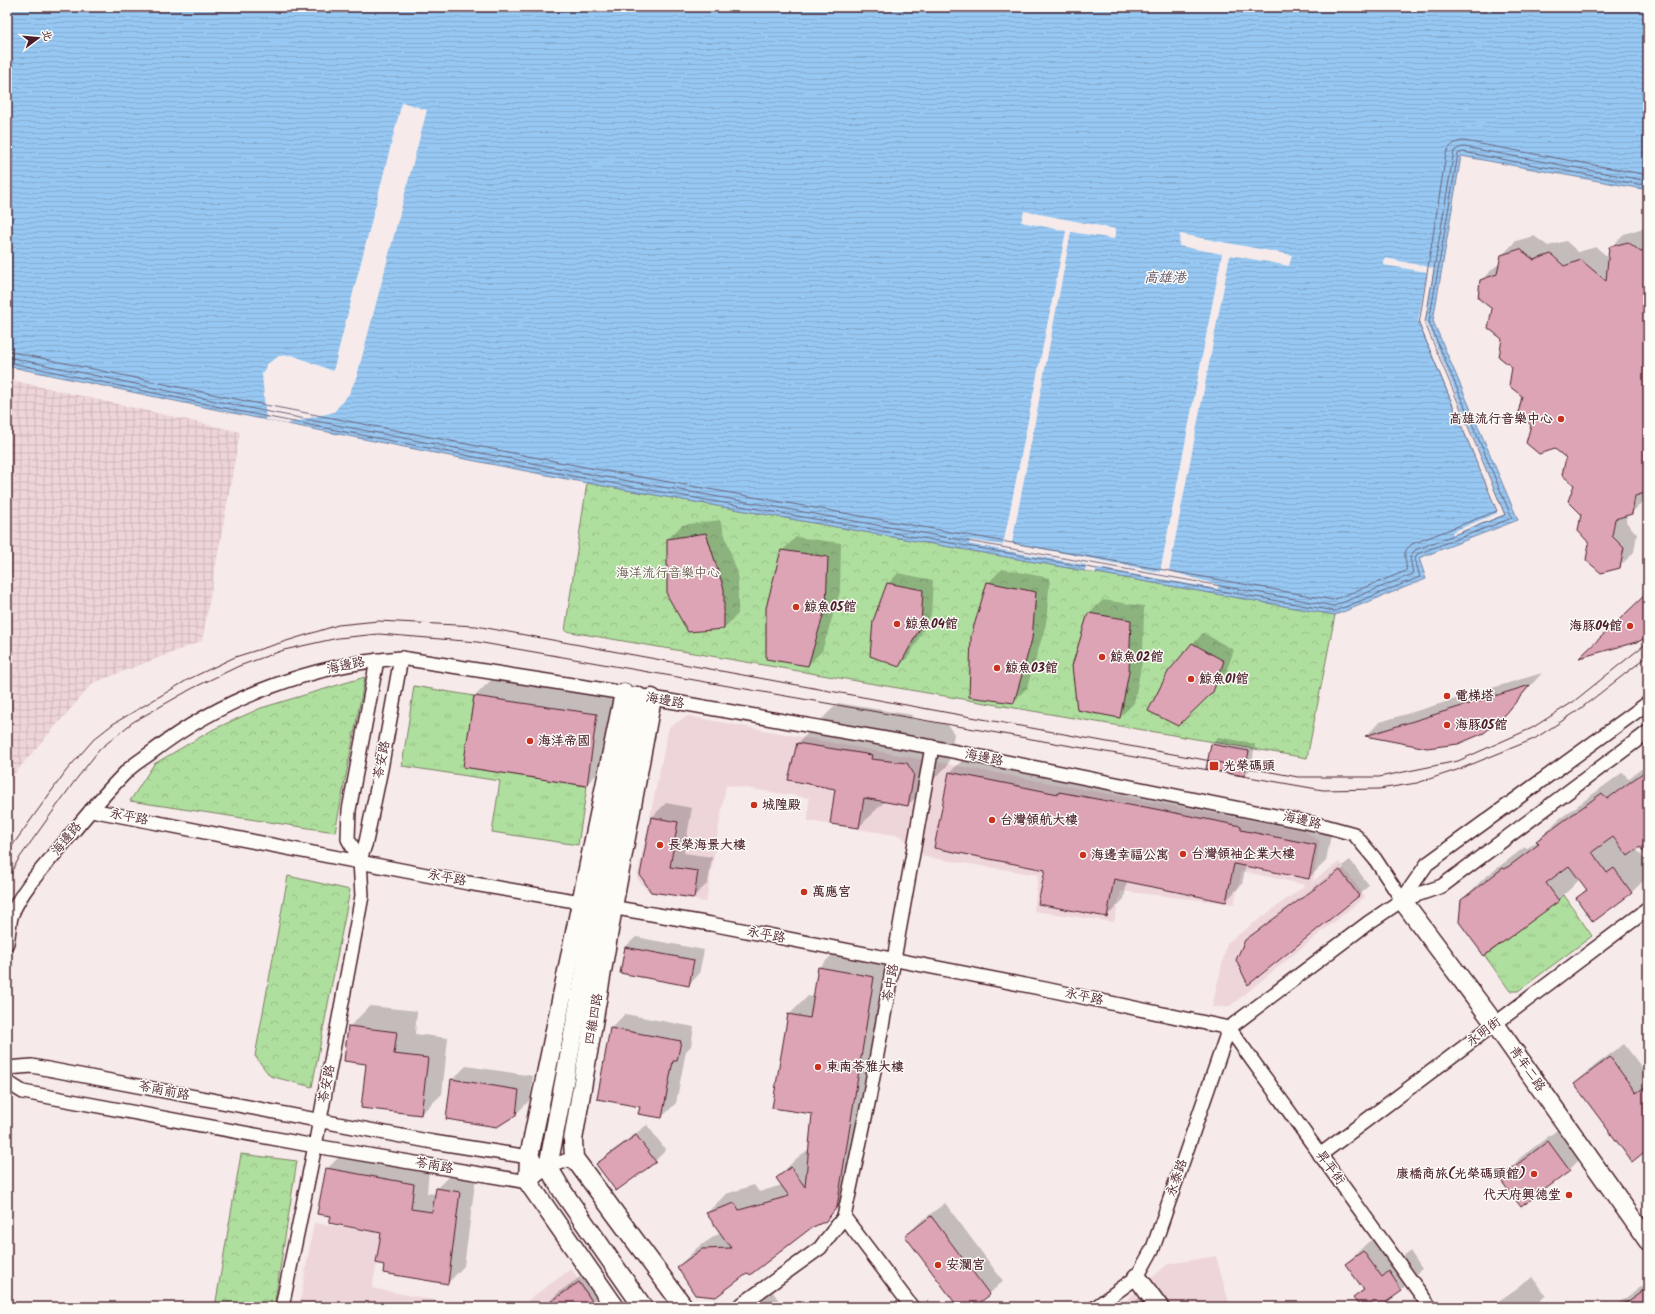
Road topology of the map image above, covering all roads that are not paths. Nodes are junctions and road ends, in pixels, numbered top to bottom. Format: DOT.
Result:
graph roads {
  1 [pos="401,658"];
  2 [pos="377,660"];
  3 [pos="638,696"];
  4 [pos="1648,703"];
  5 [pos="1648,732"];
  6 [pos="932,747"];
  7 [pos="91,810"];
  8 [pos="360,860"];
  9 [pos="1402,900"];
  10 [pos="598,904"];
  11 [pos="1648,909"];
  12 [pos="7,943"];
  13 [pos="895,960"];
  14 [pos="1495,1024"];
  15 [pos="1229,1028"];
  16 [pos="7,1068"];
  17 [pos="7,1082"];
  18 [pos="320,1121"];
  19 [pos="315,1146"];
  20 [pos="1320,1155"];
  21 [pos="529,1157"];
  22 [pos="574,1158"];
  23 [pos="548,1167"];
  24 [pos="528,1182"];
  25 [pos="844,1217"];
  26 [pos="1648,1241"];
  27 [pos="1137,1277"];
  28 [pos="282,1307"];
  29 [pos="615,1307"];
  30 [pos="643,1307"];
  31 [pos="684,1307"];
  32 [pos="738,1307"];
  33 [pos="912,1307"];
  34 [pos="1096,1307"];
  35 [pos="1159,1307"];
  36 [pos="1430,1307"];
  1 -- 2 [label="street, 海邊路"];
  1 -- 3 [label="street, 海邊路"];
  1 -- 8 [label="street, 苓安路"];
  2 -- 7 [label="street, 海邊路"];
  2 -- 8 [label="street, 苓安路"];
  3 -- 6 [label="street, 海邊路"];
  3 -- 10 [label="street, 四維四路"];
  3 -- 10 [label="street, 四維四路"];
  4 -- 9 [label="street"];
  5 -- 9 [label="street"];
  6 -- 9 [label="street, 海邊路"];
  6 -- 13 [label="street, 苓中路"];
  7 -- 8 [label="street, 永平路"];
  7 -- 12 [label="street, 海邊路"];
  8 -- 10 [label="street, 永平路"];
  8 -- 18 [label="street, 苓安路"];
  9 -- 14 [label="street, 青年二路"];
  9 -- 15 [label="street"];
  10 -- 13 [label="street, 永平路"];
  10 -- 21 [label="street, 四維四路"];
  10 -- 22 [label="street, 四維四路"];
  10 -- 23 [label="street, 四維四路"];
  11 -- 14 [label="street, 永明街"];
  13 -- 15 [label="street, 永平路"];
  13 -- 25 [label="street, 苓中路"];
  14 -- 20 [label="street, 永明街"];
  14 -- 26 [label="street, 青年二路"];
  15 -- 20 [label="street, 昇平街"];
  15 -- 27 [label="street, 永泰路"];
  16 -- 18 [label="street, 苓南前路"];
  17 -- 19 [label="street, 苓南前路"];
  18 -- 19 [label="street, 苓安路"];
  18 -- 21 [label="street, 苓南路"];
  19 -- 24 [label="street, 苓南路"];
  19 -- 28 [label="street, 苓安路"];
  20 -- 36 [label="street, 昇平街"];
  21 -- 23 [label="street, 苓南路"];
  21 -- 24 [label="street, 四維四路"];
  22 -- 23 [label="street"];
  22 -- 31 [label="street"];
  23 -- 24 [label="street"];
  23 -- 30 [label="street"];
  24 -- 29 [label="street"];
  25 -- 32 [label="street, 苓中路"];
  25 -- 33 [label="street"];
  27 -- 34 [label="street, 永泰路"];
  27 -- 35 [label="street"];
}
